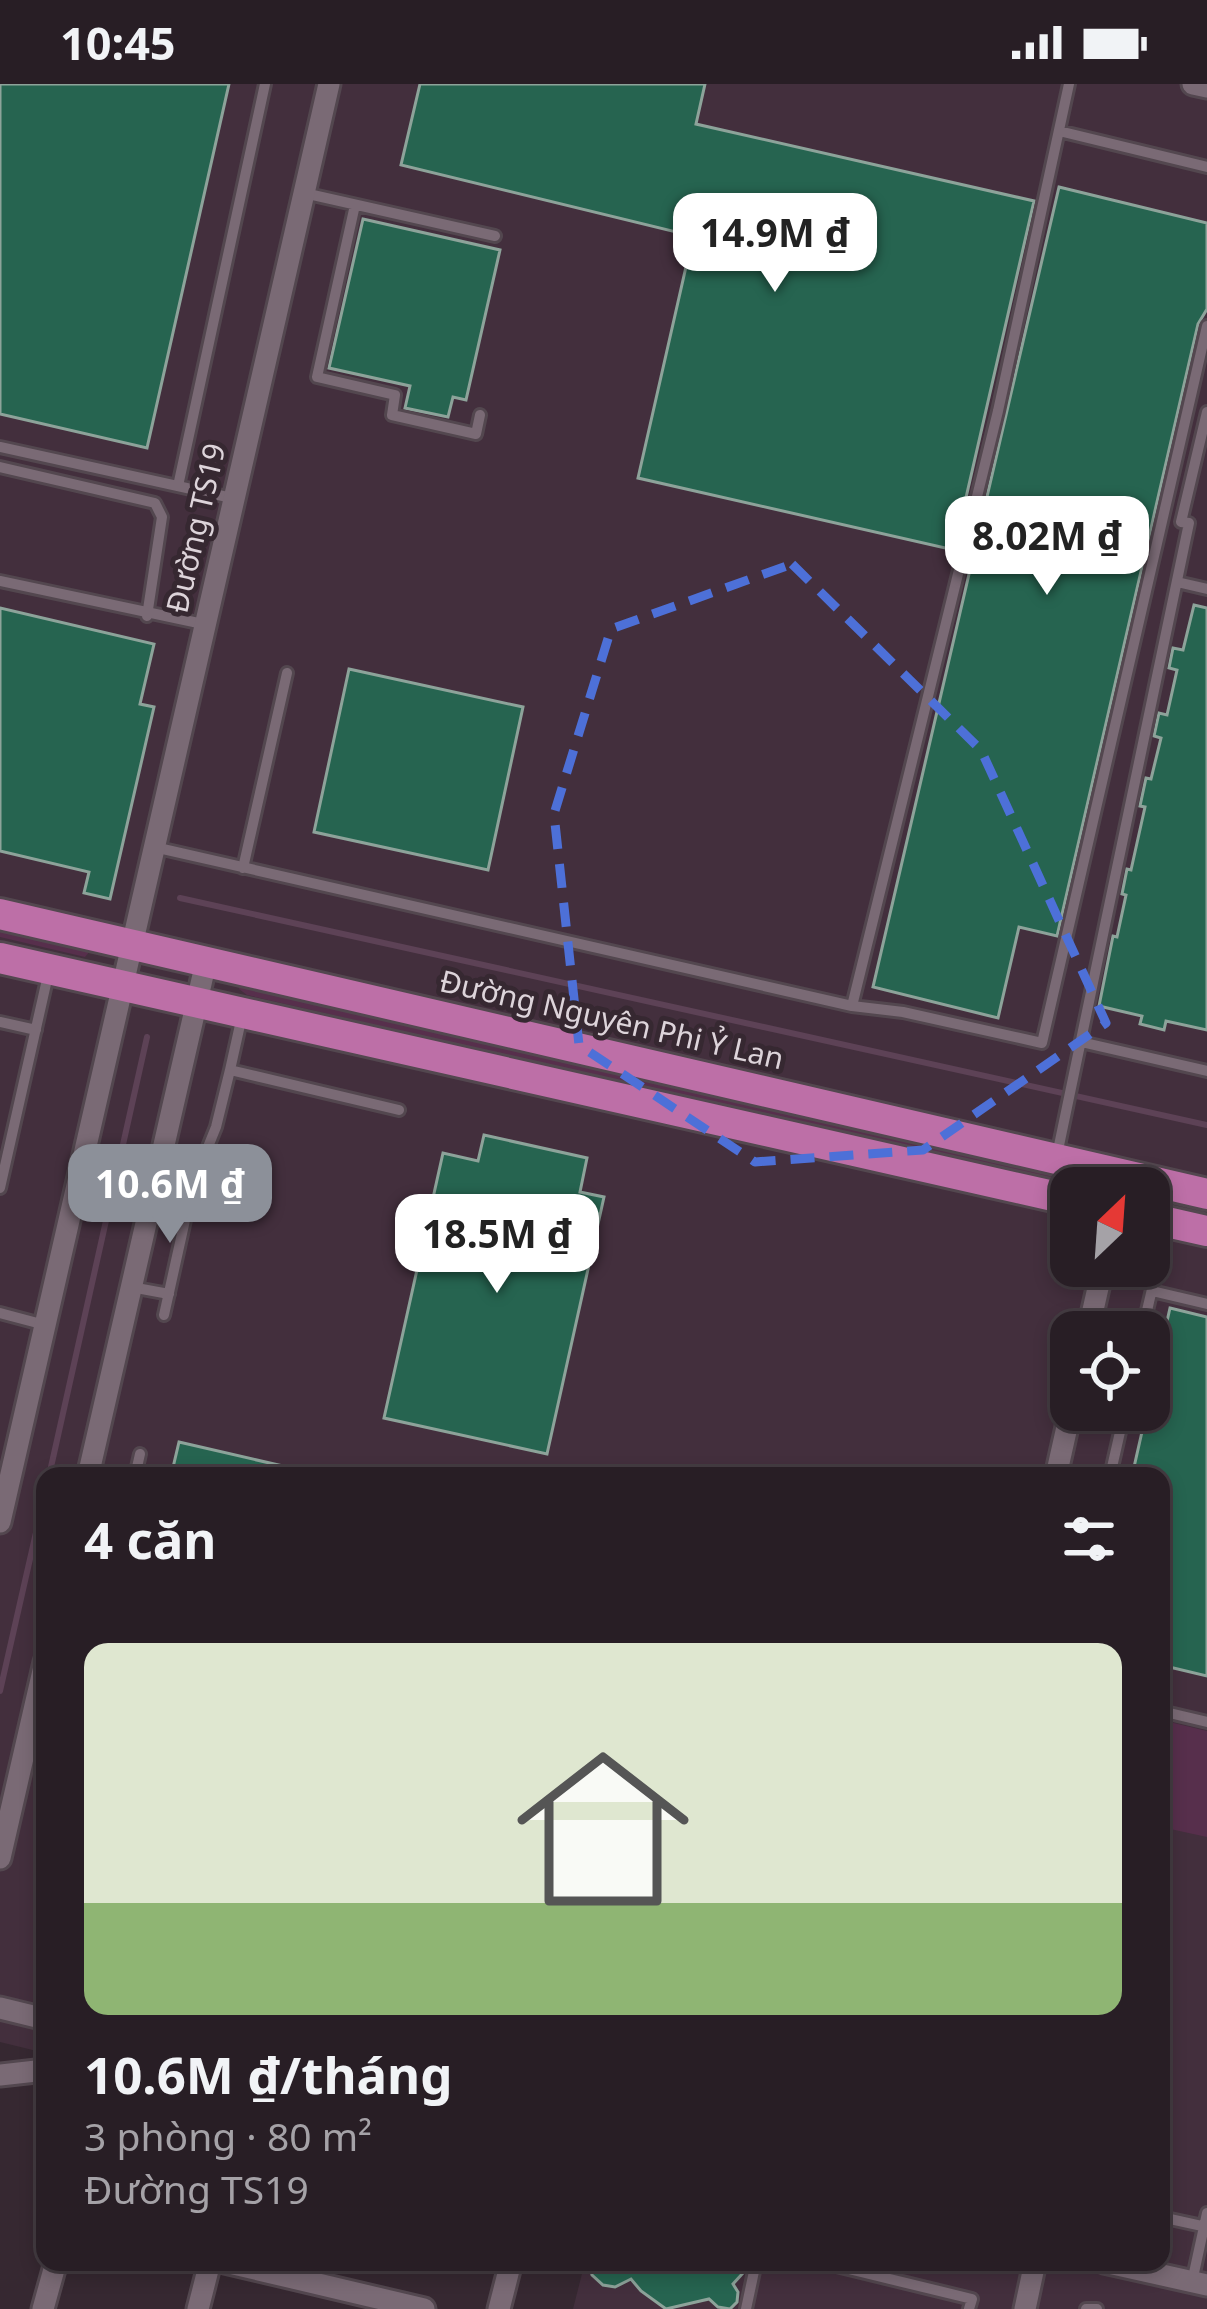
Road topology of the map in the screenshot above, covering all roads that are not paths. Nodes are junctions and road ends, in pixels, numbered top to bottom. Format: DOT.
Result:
graph roads {
  1 [pos="265,84"];
  2 [pos="329,84"];
  3 [pos="1069,84"];
  4 [pos="1193,84"];
  5 [pos="1207,87"];
  6 [pos="1059,131"];
  7 [pos="1207,167"];
  8 [pos="304,193"];
  9 [pos="355,205"];
  10 [pos="495,236"];
  11 [pos="1207,326"];
  12 [pos="1207,412"];
  13 [pos="480,416"];
  14 [pos="0,447"];
  15 [pos="0,467"];
  16 [pos="178,486"];
  17 [pos="232,498"];
  18 [pos="0,581"];
  19 [pos="1177,582"];
  20 [pos="1207,589"];
  21 [pos="147,616"];
  22 [pos="203,625"];
  23 [pos="287,673"];
  24 [pos="154,848"];
  25 [pos="243,868"];
  26 [pos="0,914"];
  27 [pos="133,945"];
  28 [pos="0,958"];
  29 [pos="206,962"];
  30 [pos="50,969"];
  31 [pos="124,986"];
  32 [pos="197,1002"];
  33 [pos="852,1006"];
  34 [pos="243,1013"];
  35 [pos="0,1022"];
  36 [pos="36,1030"];
  37 [pos="1081,1042"];
  38 [pos="230,1070"];
  39 [pos="1207,1071"];
  40 [pos="399,1110"];
  41 [pos="1056,1160"];
  42 [pos="1078,1167"];
  43 [pos="0,1188"];
  44 [pos="1170,1188"];
  45 [pos="1207,1194"];
  46 [pos="1050,1195"];
  47 [pos="1170,1223"];
  48 [pos="1207,1231"];
  49 [pos="131,1287"];
  50 [pos="1152,1287"];
  51 [pos="1152,1291"];
  52 [pos="169,1294"];
  53 [pos="1207,1304"];
  54 [pos="1147,1311"];
  55 [pos="0,1313"];
  56 [pos="164,1315"];
  57 [pos="46,1325"];
  58 [pos="10,1429"];
  59 [pos="1066,1431"];
  60 [pos="1120,1431"];
  61 [pos="140,1454"];
  62 [pos="90,1467"];
  63 [pos="137,1467"];
  64 [pos="1058,1467"];
  65 [pos="1112,1467"];
  66 [pos="0,1522"];
  67 [pos="36,1701"];
  68 [pos="1170,1713"];
  69 [pos="1207,1722"];
  70 [pos="0,1858"];
  71 [pos="0,2008"];
  72 [pos="36,2017"];
  73 [pos="36,2071"];
  74 [pos="0,2075"];
  75 [pos="1170,2218"];
  76 [pos="1206,2222"];
  77 [pos="54,2271"];
  78 [pos="208,2271"];
  79 [pos="255,2271"];
  80 [pos="510,2271"];
  81 [pos="754,2271"];
  82 [pos="857,2271"];
  83 [pos="1033,2271"];
  84 [pos="1143,2271"];
  85 [pos="1199,2284"];
  86 [pos="354,2301"];
  87 [pos="43,2309"];
  88 [pos="198,2309"];
  89 [pos="424,2309"];
  90 [pos="500,2309"];
  91 [pos="746,2309"];
  92 [pos="970,2309"];
  93 [pos="1025,2309"];
  94 [pos="1086,2309"];
  95 [pos="1097,2309"];
  1 -- 16 [label="lane"];
  2 -- 8 [label="street, Đường TS19"];
  3 -- 6 [label="lane"];
  4 -- 5 [label="street"];
  6 -- 7 [label="lane"];
  6 -- 33 [label="lane"];
  8 -- 9 [label="lane"];
  8 -- 17 [label="street, Đường TS19"];
  9 -- 10 [label="lane"];
  9 -- 13 [label="lane"];
  11 -- 33 [label="lane"];
  12 -- 19 [label="lane"];
  14 -- 16 [label="lane"];
  15 -- 21 [label="lane"];
  16 -- 17 [label="lane"];
  17 -- 22 [label="street, Đường TS19"];
  18 -- 21 [label="lane"];
  19 -- 20 [label="lane"];
  19 -- 37 [label="lane"];
  21 -- 22 [label="lane"];
  22 -- 24 [label="street, Đường TS19"];
  23 -- 25 [label="lane"];
  24 -- 25 [label="lane"];
  24 -- 27 [label="street, Đường TS19"];
  25 -- 33 [label="lane"];
  26 -- 27 [label="main road, Đường Nguyên Phi Ỷ Lan"];
  27 -- 29 [label="main road, Đường Nguyên Phi Ỷ Lan"];
  27 -- 31 [label="street, Đường TS19"];
  28 -- 30 [label="main road"];
  29 -- 32 [label="street"];
  29 -- 41 [label="main road, Đường Nguyên Phi Ỷ Lan"];
  30 -- 31 [label="main road"];
  30 -- 36 [label="lane"];
  31 -- 32 [label="main road"];
  31 -- 57 [label="street, Đường TS19"];
  32 -- 34 [label="main road"];
  32 -- 49 [label="street"];
  34 -- 38 [label="lane"];
  34 -- 46 [label="main road"];
  35 -- 36 [label="lane"];
  36 -- 43 [label="lane"];
  37 -- 39 [label="lane"];
  37 -- 41 [label="lane"];
  38 -- 40 [label="lane"];
  38 -- 52 [label="lane"];
  41 -- 42 [label="main road, Đường Nguyên Phi Ỷ Lan"];
  44 -- 45 [label="main road, Đường Nguyên Phi Ỷ Lan"];
  47 -- 48 [label="main road"];
  49 -- 52 [label="lane"];
  49 -- 62 [label="street"];
  50 -- 51 [label="lane"];
  51 -- 53 [label="lane"];
  51 -- 54 [label="lane"];
  52 -- 56 [label="lane"];
  55 -- 57 [label="lane"];
  57 -- 58 [label="street, Đường TS19"];
  58 -- 66 [label="street, Đường TS19"];
  59 -- 64 [label="street"];
  60 -- 65 [label="lane"];
  61 -- 63 [label="lane"];
  67 -- 70 [label="street"];
  68 -- 69 [label="lane"];
  71 -- 72 [label="street"];
  73 -- 74 [label="street"];
  75 -- 76 [label="lane"];
  76 -- 85 [label="lane"];
  77 -- 87 [label="street"];
  78 -- 88 [label="street"];
  79 -- 86 [label="street"];
  80 -- 90 [label="street"];
  81 -- 91 [label="lane"];
  82 -- 92 [label="lane"];
  83 -- 93 [label="street"];
  84 -- 85 [label="street"];
  86 -- 89 [label="street"];
  94 -- 95 [label="lane"];
}
